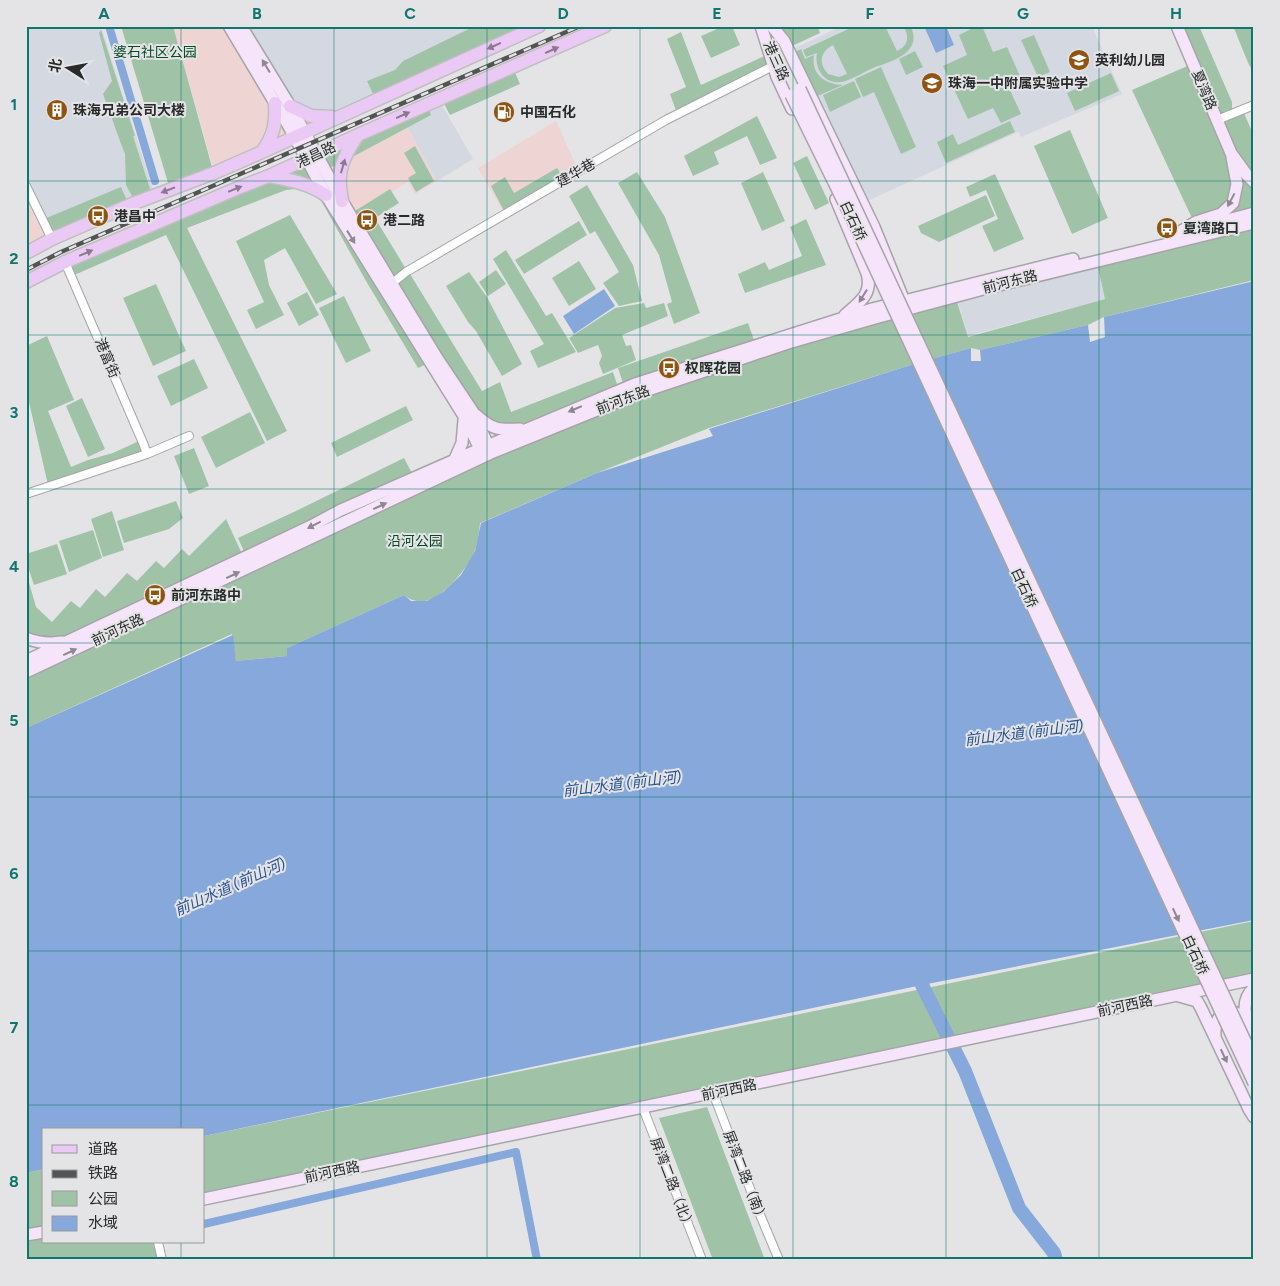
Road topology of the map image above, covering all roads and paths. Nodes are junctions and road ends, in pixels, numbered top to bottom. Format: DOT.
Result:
graph roads {
  1 [pos="229,26"];
  2 [pos="242,26"];
  3 [pos="539,26"];
  4 [pos="605,26"];
  5 [pos="761,26"];
  6 [pos="771,26"];
  7 [pos="1177,26"];
  8 [pos="774,66"];
  9 [pos="796,92"];
  10 [pos="275,103"];
  11 [pos="1254,105"];
  12 [pos="290,106"];
  13 [pos="337,117"];
  14 [pos="1217,120"];
  15 [pos="299,135"];
  16 [pos="358,135"];
  17 [pos="262,152"];
  18 [pos="1231,153"];
  19 [pos="312,157"];
  20 [pos="269,176"];
  21 [pos="1254,182"];
  22 [pos="26,186"];
  23 [pos="326,195"];
  24 [pos="342,201"];
  25 [pos="1254,213"];
  26 [pos="1254,223"];
  27 [pos="1177,234"];
  28 [pos="52,239"];
  29 [pos="26,253"];
  30 [pos="65,262"];
  31 [pos="26,282"];
  32 [pos="388,287"];
  33 [pos="904,300"];
  34 [pos="842,318"];
  35 [pos="469,414"];
  36 [pos="527,429"];
  37 [pos="189,436"];
  38 [pos="486,451"];
  39 [pos="147,454"];
  40 [pos="454,461"];
  41 [pos="26,494"];
  42 [pos="80,636"];
  43 [pos="26,638"];
  44 [pos="26,661"];
  45 [pos="26,672"];
  46 [pos="1254,979"];
  47 [pos="1254,988"];
  48 [pos="1175,996"];
  49 [pos="1248,1025"];
  50 [pos="1215,1036"];
  51 [pos="1254,1039"];
  52 [pos="1254,1060"];
  53 [pos="1254,1083"];
  54 [pos="713,1093"];
  55 [pos="643,1108"];
  56 [pos="1254,1117"];
  57 [pos="205,1199"];
  58 [pos="42,1232"];
  59 [pos="26,1235"];
  60 [pos="158,1244"];
  61 [pos="162,1260"];
  62 [pos="702,1260"];
  63 [pos="778,1260"];
  1 -- 10 [label="main road"];
  12 -- 2 [label="main road, one-way"];
  3 -- 13 [label="main road, 港昌路, one-way"];
  16 -- 4 [label="main road, 港昌路, one-way"];
  5 -- 8 [label="main road"];
  5 -- 9 [label="main road, 港三路"];
  6 -- 9 [label="main road"];
  6 -- 33 [label="main road"];
  7 -- 14 [label="main road, 夏湾路"];
  8 -- 32 [label="street, 建华巷"];
  8 -- 34 [label="main road, one-way"];
  9 -- 52 [label="main road, 白石桥, bridge"];
  9 -- 53 [label="main road, 白石桥, one-way, bridge"];
  10 -- 15 [label="main road"];
  10 -- 17 [label="main road"];
  11 -- 14 [label="street"];
  12 -- 13 [label="main road"];
  12 -- 15 [label="main road"];
  13 -- 15 [label="main road, 港昌路"];
  14 -- 18 [label="main road, 夏湾路"];
  15 -- 17 [label="main road, 港昌路"];
  15 -- 19 [label="main road"];
  16 -- 19 [label="main road, 港昌路"];
  24 -- 16 [label="main road, one-way"];
  17 -- 28 [label="main road, 港昌路, one-way"];
  18 -- 21 [label="main road"];
  18 -- 27 [label="main road, one-way"];
  19 -- 20 [label="main road, 港昌路"];
  19 -- 23 [label="main road"];
  19 -- 24 [label="main road"];
  20 -- 23 [label="main road"];
  30 -- 20 [label="main road, 港昌路, one-way"];
  22 -- 28 [label="street"];
  23 -- 32 [label="main road, one-way"];
  24 -- 32 [label="main road"];
  25 -- 27 [label="main road, 前河东路"];
  26 -- 38 [label="main road, 前河东路"];
  27 -- 33 [label="main road, 前河东路"];
  28 -- 29 [label="main road, 港昌路"];
  30 -- 31 [label="main road, 港昌路"];
  30 -- 39 [label="street, 港富街"];
  32 -- 35 [label="main road"];
  33 -- 34 [label="main road, 前河东路"];
  34 -- 36 [label="main road, 前河东路, one-way"];
  35 -- 36 [label="main road"];
  35 -- 38 [label="main road"];
  35 -- 40 [label="main road"];
  36 -- 38 [label="main road, 前河东路"];
  37 -- 39 [label="street"];
  38 -- 40 [label="main road, 前河东路"];
  45 -- 38 [label="main road, 前河东路, one-way"];
  39 -- 41 [label="street"];
  40 -- 42 [label="main road, 前河东路, one-way"];
  42 -- 43 [label="main road"];
  42 -- 44 [label="main road, 前河东路"];
  46 -- 48 [label="main road, 前河西路"];
  47 -- 49 [label="main road"];
  48 -- 50 [label="main road"];
  48 -- 54 [label="main road, 前河西路"];
  49 -- 50 [label="main road"];
  49 -- 51 [label="main road"];
  50 -- 56 [label="main road, one-way"];
  54 -- 55 [label="main road, 前河西路"];
  54 -- 63 [label="street, 屏湾二路（南）"];
  55 -- 57 [label="main road, 前河西路"];
  55 -- 62 [label="street, 屏湾二路（北）"];
  58 -- 59 [label="main road"];
  60 -- 61 [label="street"];
}
